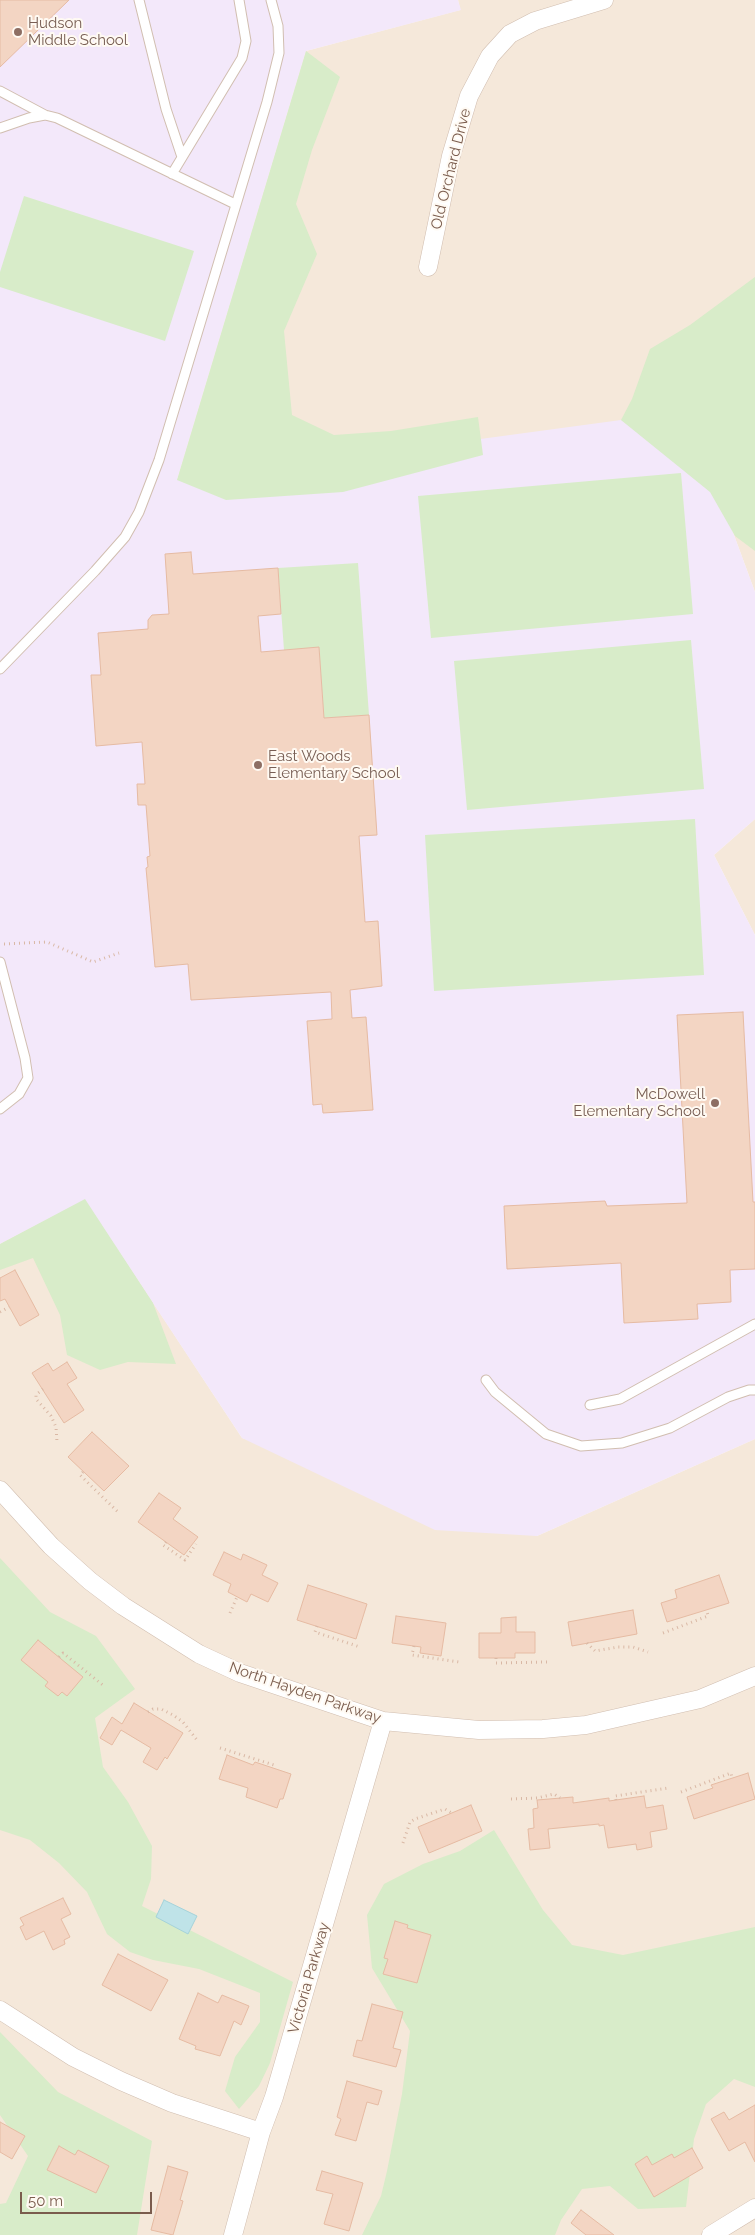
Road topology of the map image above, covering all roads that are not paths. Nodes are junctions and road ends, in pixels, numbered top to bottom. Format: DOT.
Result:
graph roads {
  1 [pos="139,0"];
  2 [pos="239,0"];
  3 [pos="271,0"];
  4 [pos="604,0"];
  5 [pos="0,91"];
  6 [pos="45,115"];
  7 [pos="1,127"];
  8 [pos="182,157"];
  9 [pos="172,174"];
  10 [pos="235,204"];
  11 [pos="428,268"];
  12 [pos="0,669"];
  13 [pos="0,962"];
  14 [pos="0,1109"];
  15 [pos="755,1324"];
  16 [pos="486,1380"];
  17 [pos="755,1390"];
  18 [pos="590,1405"];
  19 [pos="0,1490"];
  20 [pos="755,1676"];
  21 [pos="383,1721"];
  22 [pos="0,2010"];
  23 [pos="261,2132"];
  24 [pos="755,2208"];
  25 [pos="233,2235"];
  26 [pos="711,2235"];
  1 -- 8 [label="lane"];
  2 -- 8 [label="lane"];
  3 -- 10 [label="lane"];
  4 -- 11 [label="street, Old Orchard Drive"];
  5 -- 6 [label="lane"];
  6 -- 7 [label="lane"];
  6 -- 9 [label="lane"];
  8 -- 9 [label="lane"];
  9 -- 10 [label="lane"];
  10 -- 12 [label="lane"];
  13 -- 14 [label="lane"];
  15 -- 18 [label="lane"];
  16 -- 17 [label="lane"];
  19 -- 21 [label="street, North Hayden Parkway"];
  20 -- 21 [label="street, North Hayden Parkway"];
  21 -- 23 [label="street, Victoria Parkway"];
  22 -- 23 [label="street"];
  23 -- 25 [label="street, Victoria Parkway"];
  24 -- 26 [label="street"];
}
